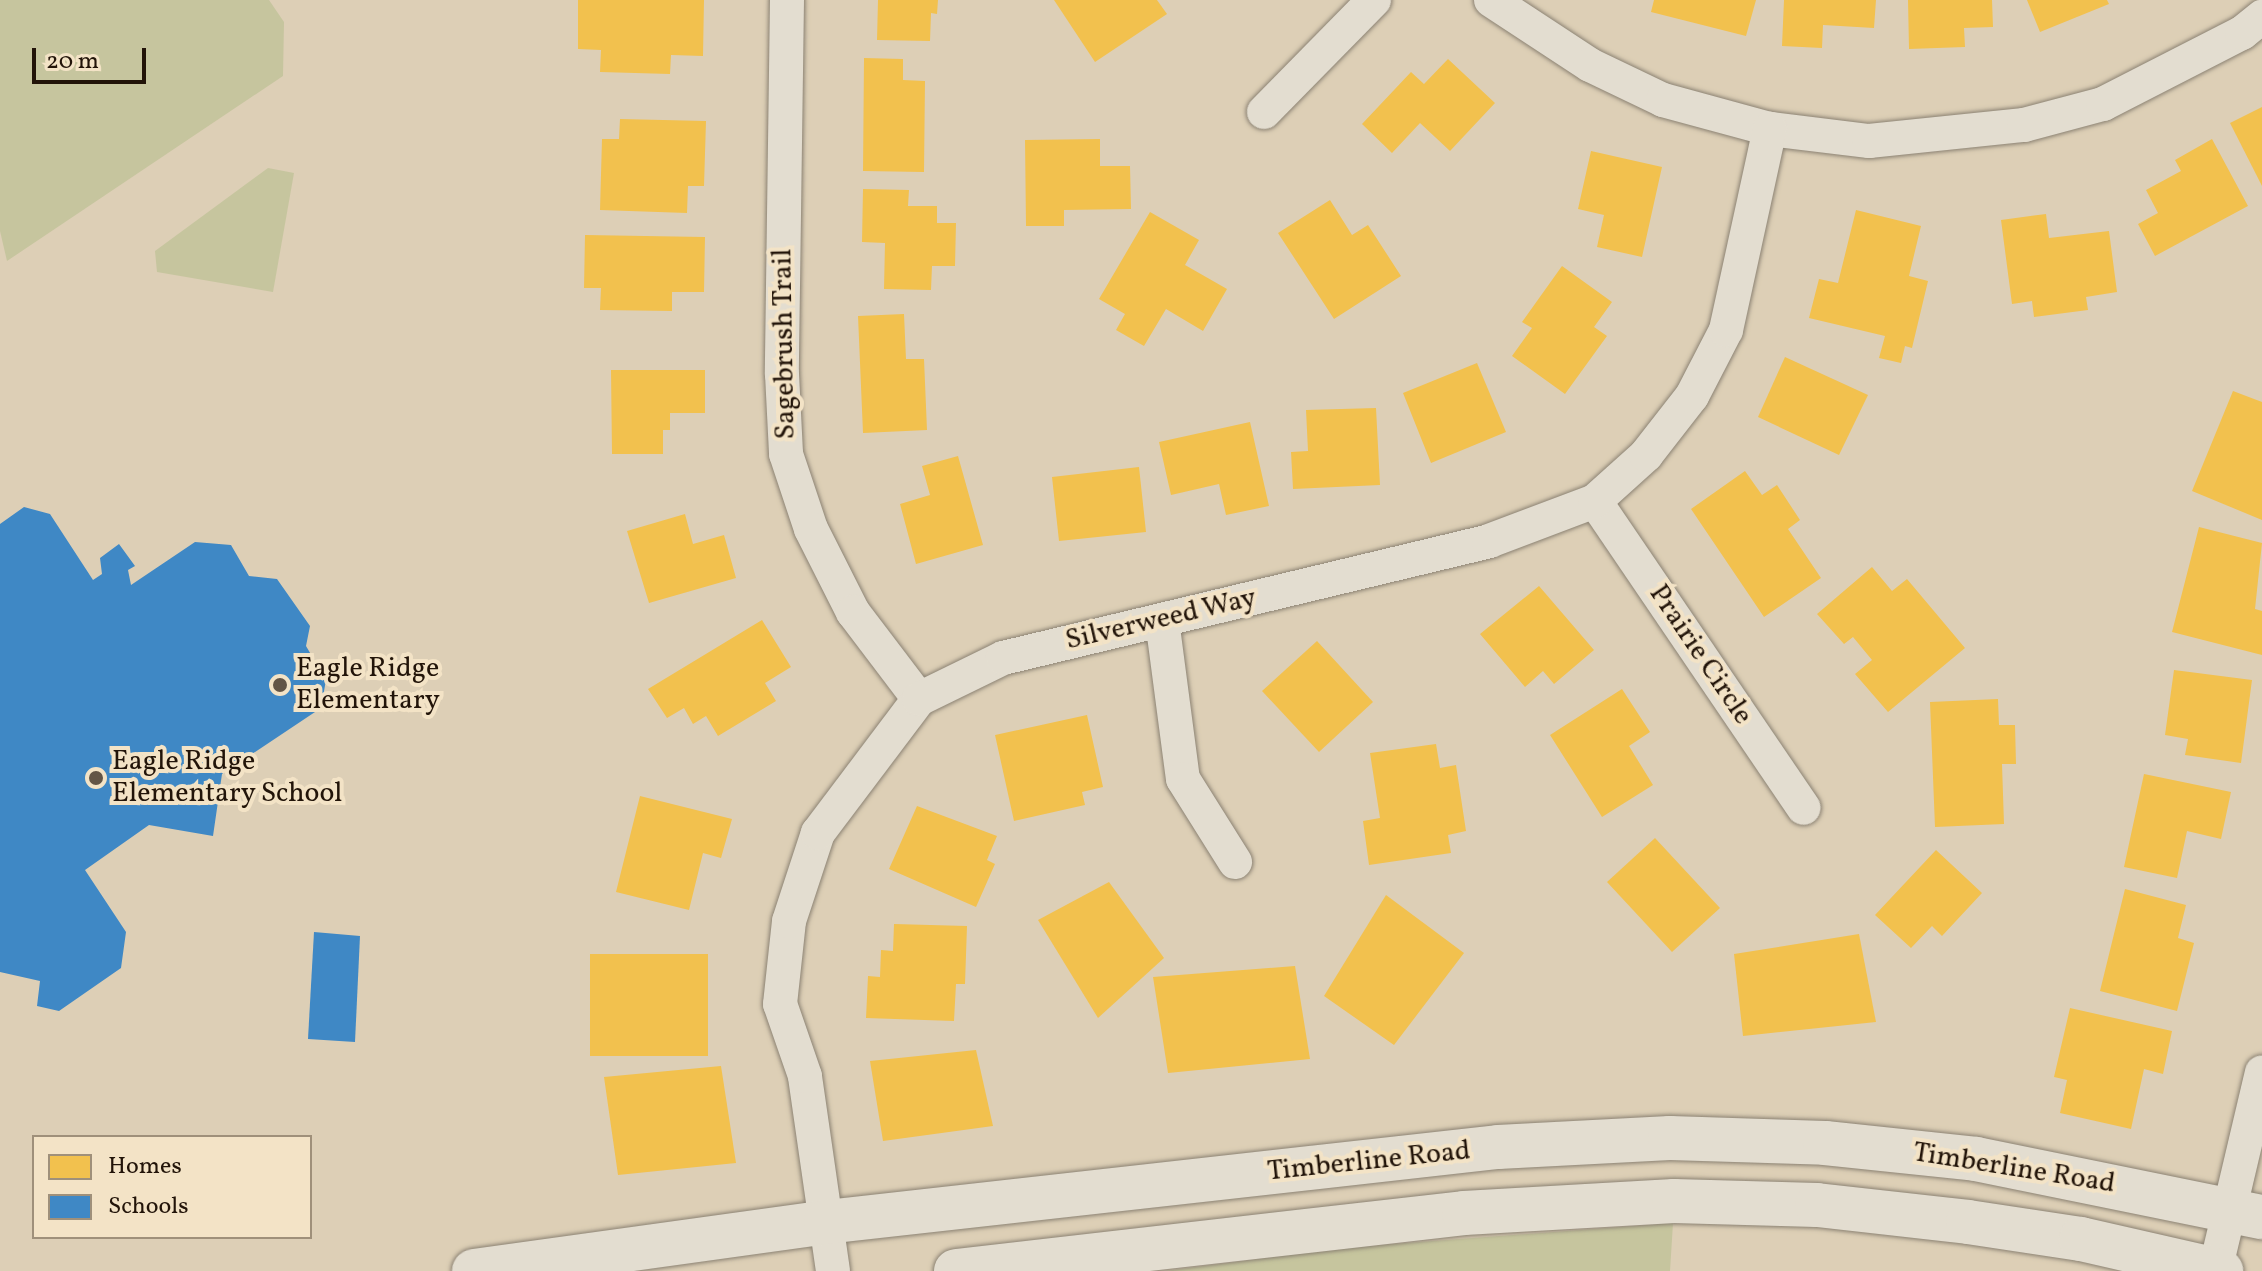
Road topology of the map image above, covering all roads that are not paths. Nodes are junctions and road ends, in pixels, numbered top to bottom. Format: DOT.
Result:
graph roads {
  1 [pos="787,0"];
  2 [pos="1374,0"];
  3 [pos="1491,0"];
  4 [pos="2262,17"];
  5 [pos="1264,112"];
  6 [pos="1770,129"];
  7 [pos="1595,501"];
  8 [pos="1162,620"];
  9 [pos="919,699"];
  10 [pos="1804,808"];
  11 [pos="1235,862"];
  12 [pos="2262,1072"];
  13 [pos="2245,1212"];
  14 [pos="826,1222"];
  15 [pos="474,1271"];
  16 [pos="833,1271"];
  17 [pos="956,1271"];
  18 [pos="2217,1271"];
  1 -- 9 [label="street, Sagebrush Trail"];
  2 -- 5 [label="street"];
  3 -- 6 [label="street"];
  4 -- 6 [label="street"];
  6 -- 7 [label="street, Silverweed Way"];
  7 -- 8 [label="street, Silverweed Way"];
  7 -- 10 [label="street, Prairie Circle"];
  8 -- 9 [label="street, Silverweed Way"];
  8 -- 11 [label="street"];
  9 -- 14 [label="street, Silverweed Way"];
  12 -- 13 [label="street"];
  13 -- 14 [label="street, Timberline Road"];
  13 -- 18 [label="street"];
  14 -- 15 [label="street, Timberline Road"];
  14 -- 16 [label="street, Silverweed Way"];
  17 -- 18 [label="street, Timberline Road"];
}
